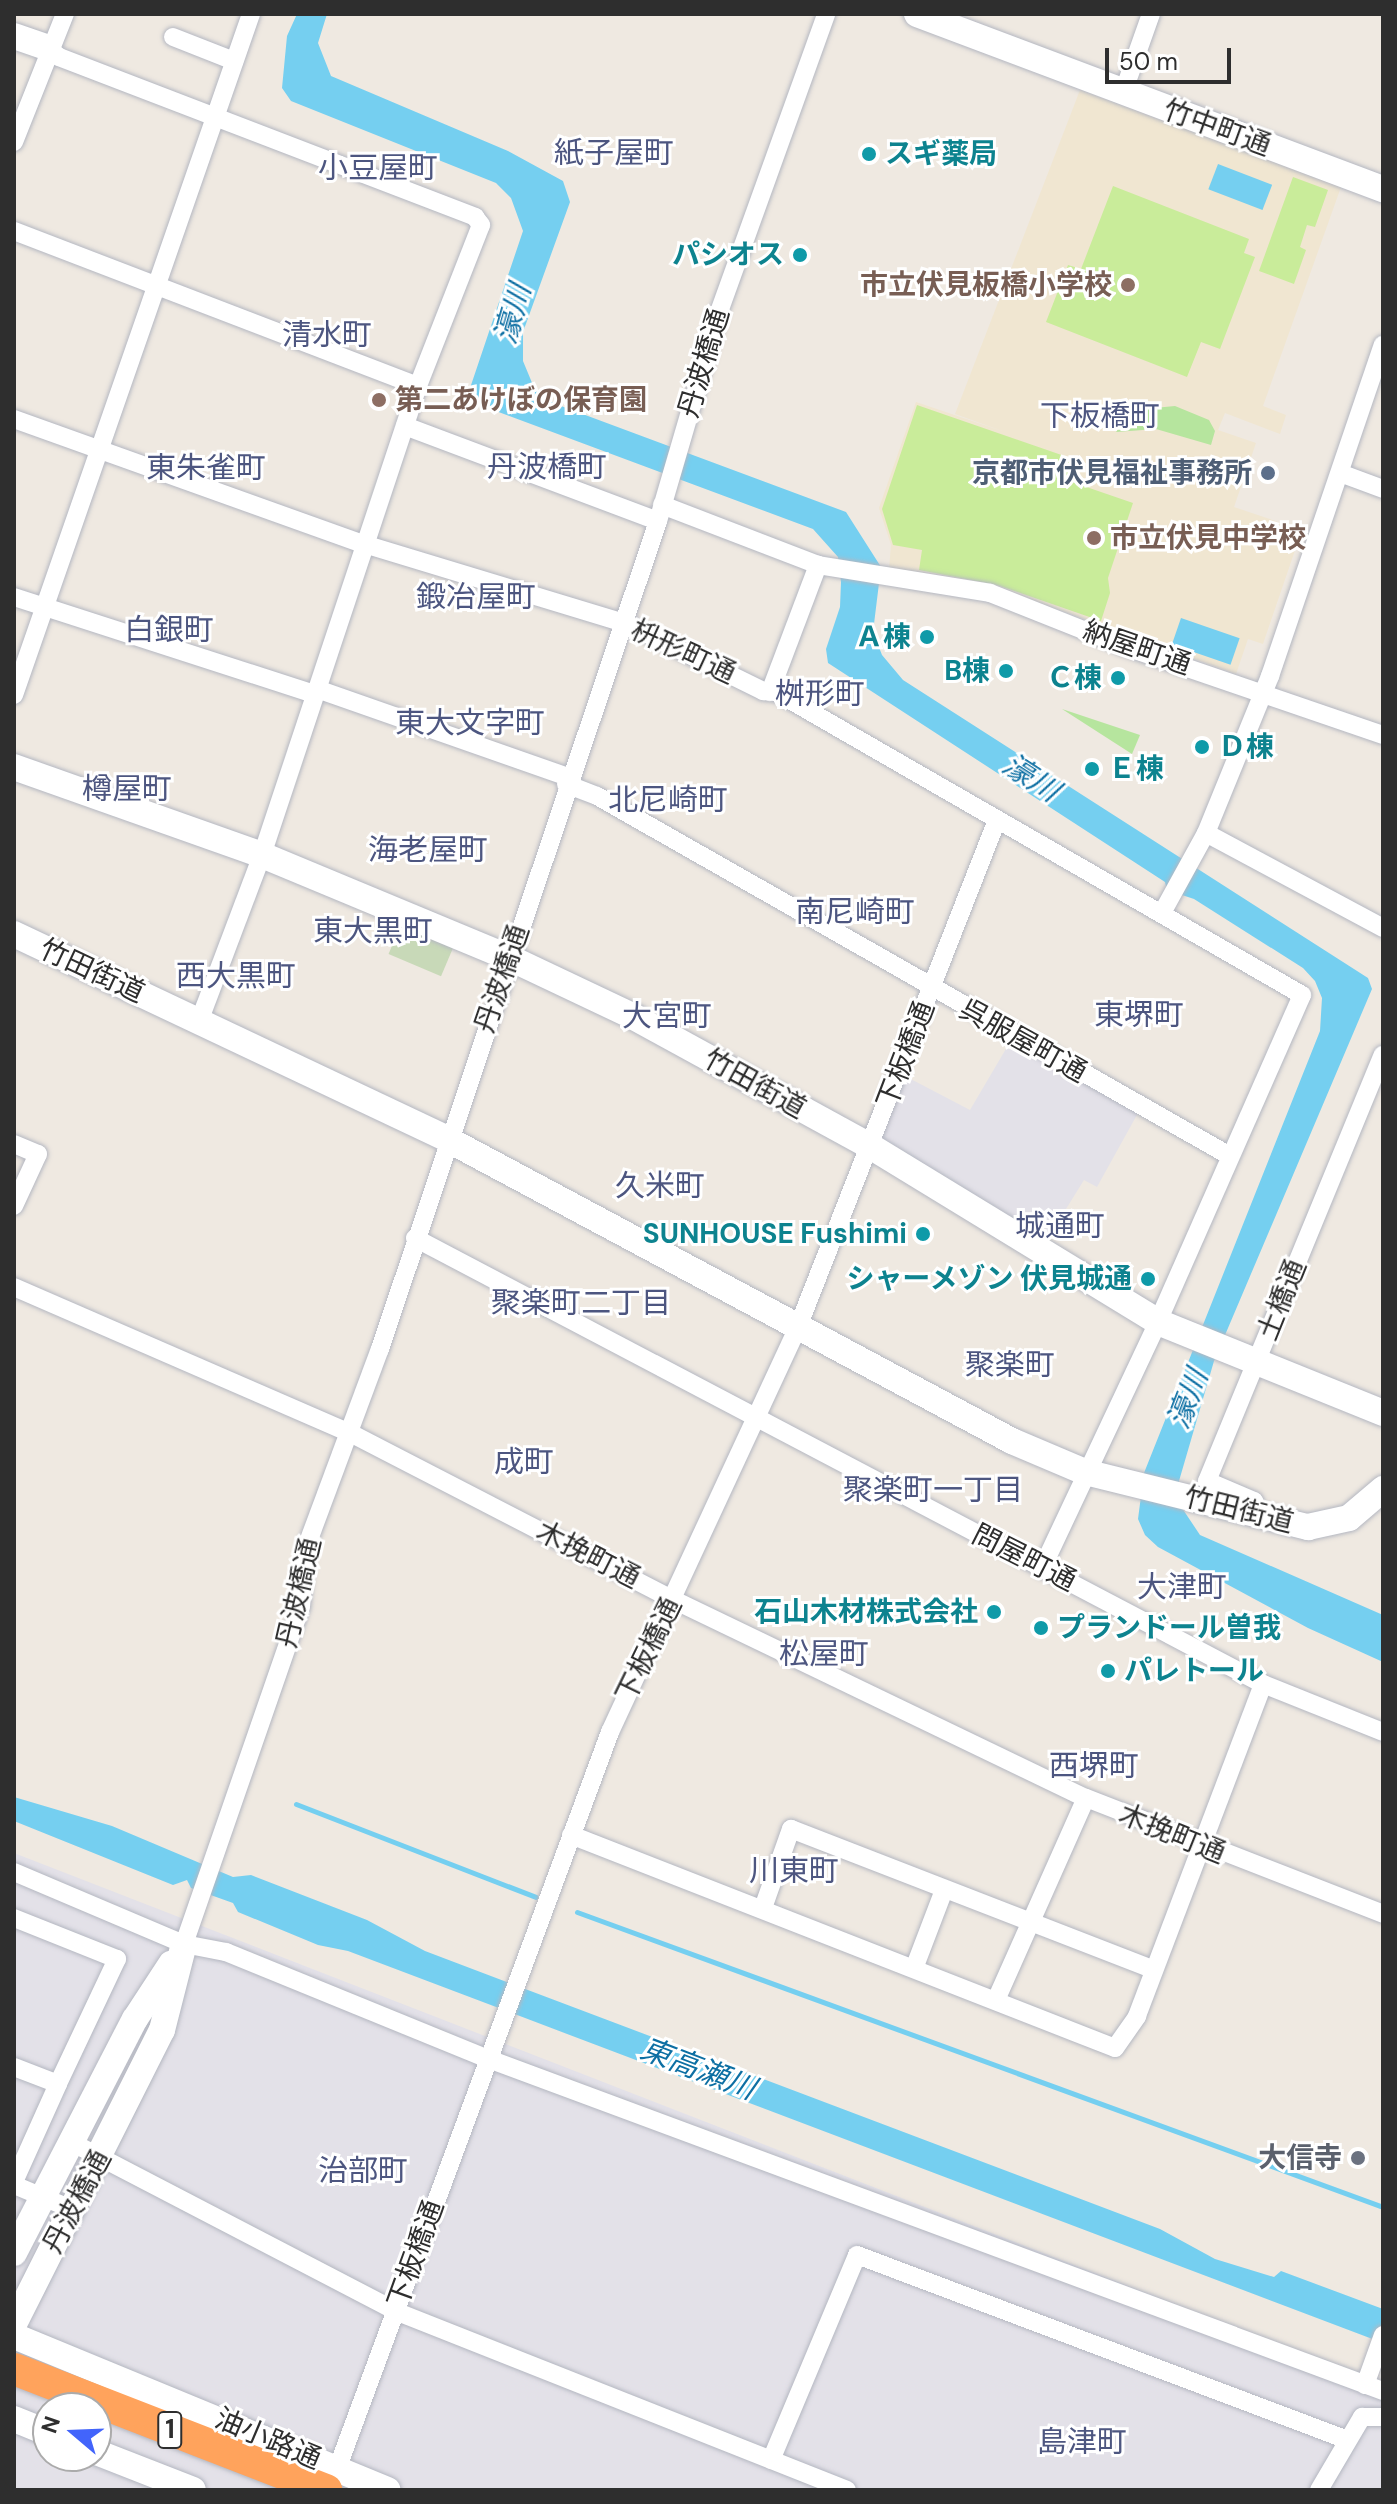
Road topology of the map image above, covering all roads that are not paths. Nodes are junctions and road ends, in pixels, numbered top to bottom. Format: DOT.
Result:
graph roads {
  1 [pos="65,14"];
  2 [pos="251,14"];
  3 [pos="826,14"];
  4 [pos="917,14"];
  5 [pos="1151,14"];
  6 [pos="14,36"];
  7 [pos="173,37"];
  8 [pos="48,48"];
  9 [pos="234,61"];
  10 [pos="1123,93"];
  11 [pos="213,118"];
  12 [pos="14,142"];
  13 [pos="1383,189"];
  14 [pos="14,231"];
  15 [pos="157,286"];
  16 [pos="1383,345"];
  17 [pos="418,386"];
  18 [pos="14,419"];
  19 [pos="405,426"];
  20 [pos="96,450"];
  21 [pos="1340,473"];
  22 [pos="1383,489"];
  23 [pos="660,513"];
  24 [pos="364,544"];
  25 [pos="824,567"];
  26 [pos="14,597"];
  27 [pos="45,609"];
  28 [pos="623,623"];
  29 [pos="1262,689"];
  30 [pos="316,691"];
  31 [pos="770,692"];
  32 [pos="14,695"];
  33 [pos="1383,735"];
  34 [pos="14,767"];
  35 [pos="567,781"];
  36 [pos="997,820"];
  37 [pos="1206,833"];
  38 [pos="262,855"];
  39 [pos="1166,905"];
  40 [pos="1383,928"];
  41 [pos="14,934"];
  42 [pos="510,958"];
  43 [pos="931,990"];
  44 [pos="199,1022"];
  45 [pos="1383,1055"];
  46 [pos="447,1139"];
  47 [pos="14,1144"];
  48 [pos="870,1146"];
  49 [pos="1230,1156"];
  50 [pos="14,1206"];
  51 [pos="415,1238"];
  52 [pos="14,1287"];
  53 [pos="1158,1322"];
  54 [pos="798,1327"];
  55 [pos="1257,1362"];
  56 [pos="1383,1413"];
  57 [pos="756,1418"];
  58 [pos="350,1433"];
  59 [pos="1085,1472"];
  60 [pos="1383,1489"];
  61 [pos="1260,1515"];
  62 [pos="1042,1569"];
  63 [pos="674,1600"];
  64 [pos="1263,1684"];
  65 [pos="1383,1732"];
  66 [pos="1086,1798"];
  67 [pos="571,1835"];
  68 [pos="1199,1846"];
  69 [pos="14,1872"];
  70 [pos="944,1890"];
  71 [pos="763,1908"];
  72 [pos="1383,1914"];
  73 [pos="14,1918"];
  74 [pos="1030,1924"];
  75 [pos="186,1939"];
  76 [pos="915,1966"];
  77 [pos="1154,1970"];
  78 [pos="996,2000"];
  79 [pos="487,2055"];
  80 [pos="14,2067"];
  81 [pos="58,2084"];
  82 [pos="71,2142"];
  83 [pos="102,2158"];
  84 [pos="14,2183"];
  85 [pos="42,2196"];
  86 [pos="74,2210"];
  87 [pos="14,2253"];
  88 [pos="395,2311"];
  89 [pos="14,2324"];
  90 [pos="1383,2335"];
  91 [pos="14,2336"];
  92 [pos="14,2369"];
  93 [pos="1372,2384"];
  94 [pos="1383,2417"];
  95 [pos="112,2427"];
  96 [pos="1345,2439"];
  97 [pos="112,2458"];
  98 [pos="771,2460"];
  99 [pos="331,2483"];
  100 [pos="193,2490"];
  101 [pos="271,2490"];
  102 [pos="387,2490"];
  103 [pos="847,2490"];
  104 [pos="1319,2490"];
  1 -- 8 [label="street"];
  2 -- 9 [label="street"];
  3 -- 23 [label="street, 丹波橋通"];
  4 -- 10 [label="main road, 竹中町通"];
  5 -- 10 [label="street"];
  6 -- 8 [label="main road"];
  7 -- 9 [label="street"];
  8 -- 11 [label="street"];
  8 -- 12 [label="street"];
  9 -- 11 [label="street"];
  10 -- 13 [label="main road, 竹中町通"];
  11 -- 15 [label="street"];
  11 -- 17 [label="street"];
  14 -- 15 [label="street"];
  15 -- 17 [label="street"];
  15 -- 20 [label="street"];
  16 -- 21 [label="street"];
  17 -- 19 [label="street"];
  18 -- 20 [label="street, 枡形町通"];
  19 -- 23 [label="street"];
  19 -- 24 [label="street"];
  20 -- 24 [label="street, 枡形町通"];
  20 -- 27 [label="street"];
  21 -- 22 [label="street"];
  21 -- 29 [label="street"];
  23 -- 25 [label="street"];
  23 -- 28 [label="street, 丹波橋通"];
  24 -- 28 [label="street, 枡形町通"];
  24 -- 30 [label="street"];
  25 -- 29 [label="street, 納屋町通"];
  25 -- 31 [label="street"];
  26 -- 27 [label="street, 呉服屋町通"];
  27 -- 30 [label="street, 呉服屋町通"];
  27 -- 32 [label="street"];
  28 -- 31 [label="street, 枡形町通"];
  28 -- 35 [label="street, 丹波橋通"];
  29 -- 33 [label="street, 納屋町通"];
  29 -- 37 [label="street"];
  30 -- 35 [label="street, 呉服屋町通"];
  30 -- 38 [label="street"];
  31 -- 36 [label="street, 枡形町通"];
  34 -- 38 [label="main road, 竹田街道"];
  35 -- 42 [label="street, 丹波橋通"];
  35 -- 43 [label="street, 呉服屋町通"];
  36 -- 39 [label="street, 枡形町通"];
  36 -- 43 [label="street, 下板橋通"];
  37 -- 39 [label="street"];
  37 -- 40 [label="street"];
  38 -- 42 [label="main road, 竹田街道"];
  38 -- 44 [label="street"];
  39 -- 49 [label="street, 枡形町通"];
  41 -- 44 [label="main road, 竹田街道"];
  42 -- 46 [label="street, 丹波橋通"];
  42 -- 48 [label="main road, 竹田街道"];
  43 -- 48 [label="street, 下板橋通"];
  43 -- 49 [label="street, 呉服屋町通"];
  44 -- 46 [label="main road, 竹田街道"];
  45 -- 55 [label="street, 土橋通"];
  46 -- 51 [label="street, 丹波橋通"];
  46 -- 54 [label="main road, 竹田街道"];
  47 -- 50 [label="street"];
  48 -- 53 [label="main road, 竹田街道"];
  48 -- 54 [label="street, 下板橋通"];
  49 -- 53 [label="street"];
  51 -- 57 [label="street, 問屋町通"];
  51 -- 58 [label="street, 丹波橋通"];
  52 -- 58 [label="street, 木挽町通"];
  53 -- 55 [label="main road, 竹田街道"];
  53 -- 59 [label="street"];
  54 -- 57 [label="street, 下板橋通"];
  54 -- 59 [label="main road, 竹田街道"];
  55 -- 56 [label="main road, 竹田街道"];
  55 -- 61 [label="street, 土橋通"];
  57 -- 62 [label="street, 問屋町通"];
  57 -- 63 [label="street, 下板橋通"];
  58 -- 63 [label="street, 木挽町通"];
  58 -- 75 [label="street, 丹波橋通"];
  59 -- 61 [label="main road, 竹田街道"];
  59 -- 62 [label="street"];
  60 -- 61 [label="main road, 竹田街道"];
  62 -- 64 [label="street, 問屋町通"];
  63 -- 66 [label="street, 木挽町通"];
  63 -- 67 [label="street, 下板橋通"];
  64 -- 65 [label="street, 問屋町通"];
  64 -- 68 [label="street"];
  66 -- 68 [label="street, 木挽町通"];
  66 -- 74 [label="street"];
  67 -- 71 [label="street"];
  67 -- 79 [label="street, 下板橋通"];
  68 -- 72 [label="street, 木挽町通"];
  68 -- 77 [label="street"];
  69 -- 75 [label="street"];
  70 -- 71 [label="street"];
  70 -- 74 [label="street"];
  70 -- 76 [label="street"];
  71 -- 76 [label="street"];
  73 -- 81 [label="street"];
  74 -- 77 [label="street"];
  74 -- 78 [label="street"];
  75 -- 79 [label="street"];
  75 -- 82 [label="main road, 丹波橋通"];
  75 -- 83 [label="main road, 丹波橋通"];
  76 -- 78 [label="street"];
  77 -- 78 [label="street"];
  79 -- 88 [label="street, 下板橋通"];
  79 -- 93 [label="street"];
  80 -- 81 [label="street"];
  81 -- 84 [label="street"];
  82 -- 83 [label="street"];
  82 -- 85 [label="main road, 丹波橋通"];
  83 -- 86 [label="main road, 丹波橋通"];
  83 -- 88 [label="street"];
  84 -- 85 [label="street"];
  85 -- 86 [label="street"];
  85 -- 87 [label="main road, 丹波橋通"];
  86 -- 89 [label="main road, 丹波橋通"];
  88 -- 98 [label="street"];
  88 -- 99 [label="street, 下板橋通"];
  90 -- 93 [label="street"];
  91 -- 99 [label="main road, 油小路通"];
  92 -- 99 [label="highway, 1"];
  94 -- 96 [label="street"];
  95 -- 101 [label="highway, 1"];
  96 -- 98 [label="street"];
  96 -- 104 [label="street"];
  97 -- 100 [label="main road"];
  98 -- 103 [label="street"];
  99 -- 102 [label="main road, 油小路通"];
}
